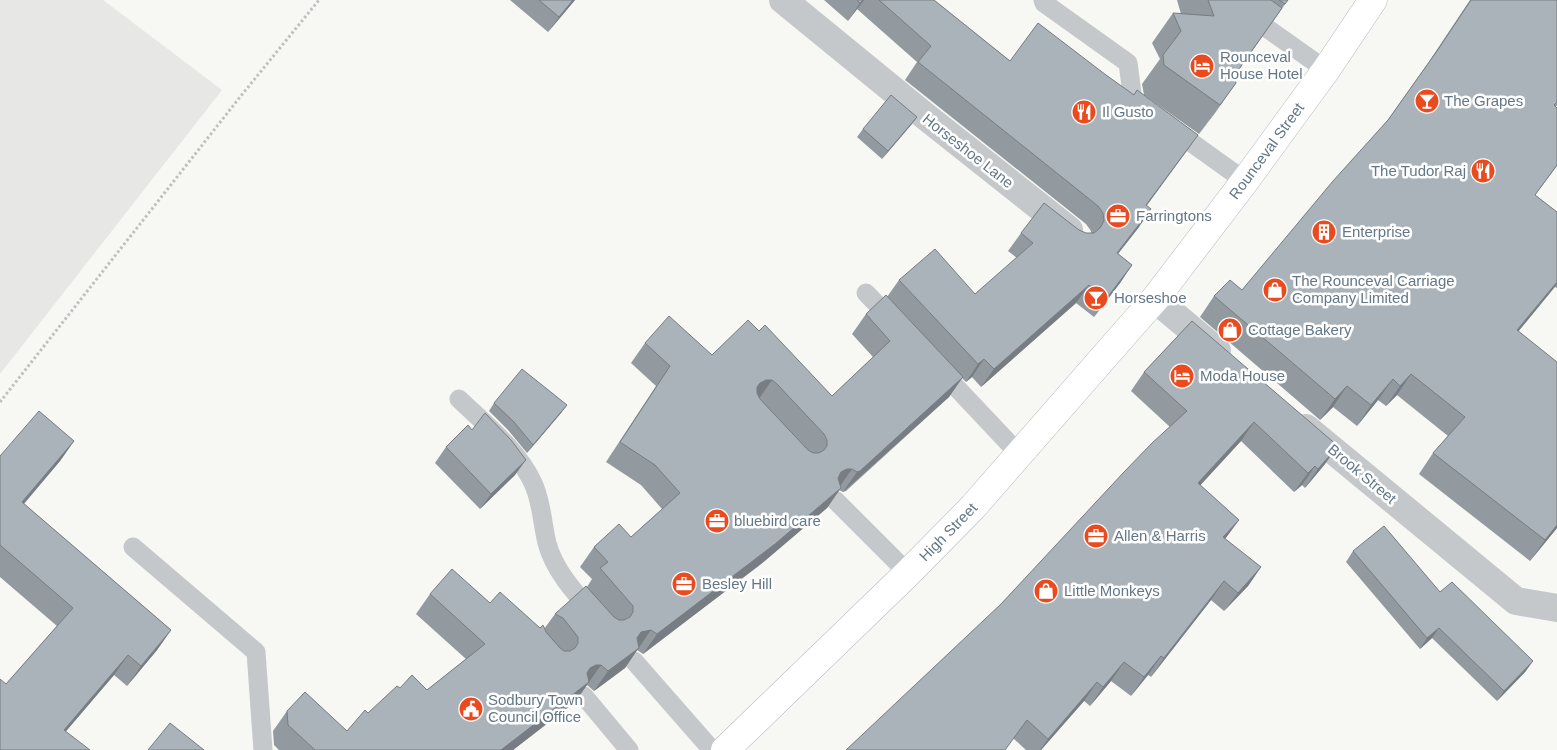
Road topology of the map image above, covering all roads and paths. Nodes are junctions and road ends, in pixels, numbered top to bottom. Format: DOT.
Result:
graph roads {
  1 [pos="319,0"];
  2 [pos="783,0"];
  3 [pos="1043,0"];
  4 [pos="1220,0"];
  5 [pos="1373,0"];
  6 [pos="1326,70"];
  7 [pos="1245,181"];
  8 [pos="1076,236"];
  9 [pos="866,293"];
  10 [pos="1155,298"];
  11 [pos="906,335"];
  12 [pos="926,356"];
  13 [pos="1239,370"];
  14 [pos="459,399"];
  15 [pos="0,402"];
  16 [pos="1284,409"];
  17 [pos="1019,454"];
  18 [pos="836,500"];
  19 [pos="132,547"];
  20 [pos="908,573"];
  21 [pos="1557,608"];
  22 [pos="608,629"];
  23 [pos="634,661"];
  24 [pos="584,696"];
  25 [pos="263,750"];
  26 [pos="629,750"];
  27 [pos="712,750"];
  28 [pos="726,750"];
  1 -- 15 [label="path"];
  2 -- 8 [label="street, Horseshoe Lane"];
  3 -- 7 [label="lane"];
  4 -- 6 [label="lane"];
  5 -- 6 [label="main road, Rounceval Street"];
  6 -- 7 [label="main road, Rounceval Street"];
  7 -- 10 [label="main road, Rounceval Street"];
  9 -- 11 [label="lane"];
  10 -- 13 [label="street"];
  10 -- 17 [label="main road, High Street"];
  12 -- 17 [label="lane"];
  14 -- 22 [label="lane"];
  16 -- 21 [label="street, Brook Street"];
  17 -- 20 [label="main road, High Street"];
  18 -- 20 [label="lane"];
  19 -- 25 [label="lane"];
  20 -- 28 [label="main road, High Street"];
  23 -- 27 [label="lane"];
  24 -- 26 [label="lane"];
}
